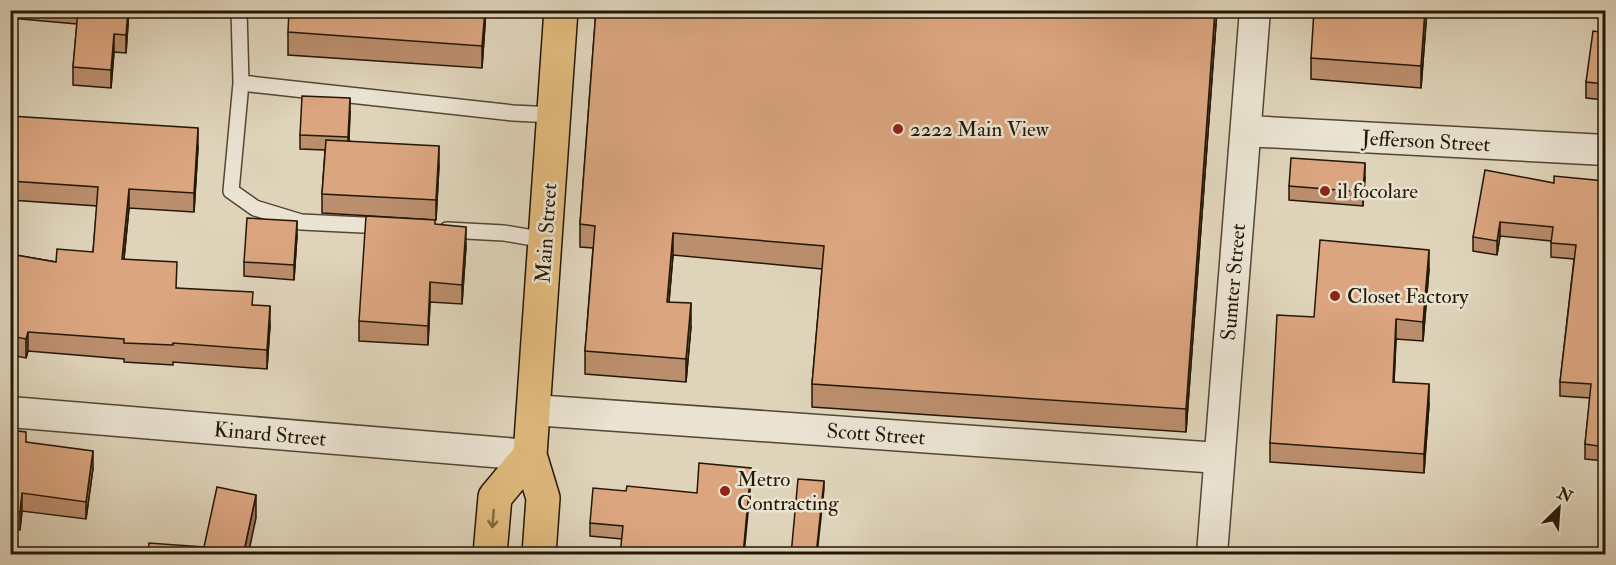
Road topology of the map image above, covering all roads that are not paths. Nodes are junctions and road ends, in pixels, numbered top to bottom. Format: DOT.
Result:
graph roads {
  1 [pos="238,10"];
  2 [pos="561,10"];
  3 [pos="1255,10"];
  4 [pos="241,83"];
  5 [pos="554,115"];
  6 [pos="1246,131"];
  7 [pos="1605,150"];
  8 [pos="396,227"];
  9 [pos="432,229"];
  10 [pos="545,240"];
  11 [pos="534,410"];
  12 [pos="10,412"];
  13 [pos="530,455"];
  14 [pos="1219,459"];
  15 [pos="490,555"];
  16 [pos="539,555"];
  17 [pos="1212,555"];
  1 -- 4 [label="lane"];
  2 -- 5 [label="main road, Main Street"];
  3 -- 6 [label="street, Sumter Street"];
  4 -- 5 [label="lane"];
  4 -- 8 [label="lane"];
  5 -- 10 [label="main road, Main Street"];
  6 -- 7 [label="street, Jefferson Street"];
  6 -- 14 [label="street, Sumter Street"];
  9 -- 10 [label="lane"];
  10 -- 11 [label="main road, Main Street"];
  11 -- 13 [label="main road, Main Street"];
  11 -- 14 [label="street, Scott Street"];
  12 -- 13 [label="street, Kinard Street"];
  13 -- 15 [label="main road, one-way"];
  13 -- 16 [label="main road, Main Street"];
  14 -- 17 [label="street, Sumter Street"];
}
